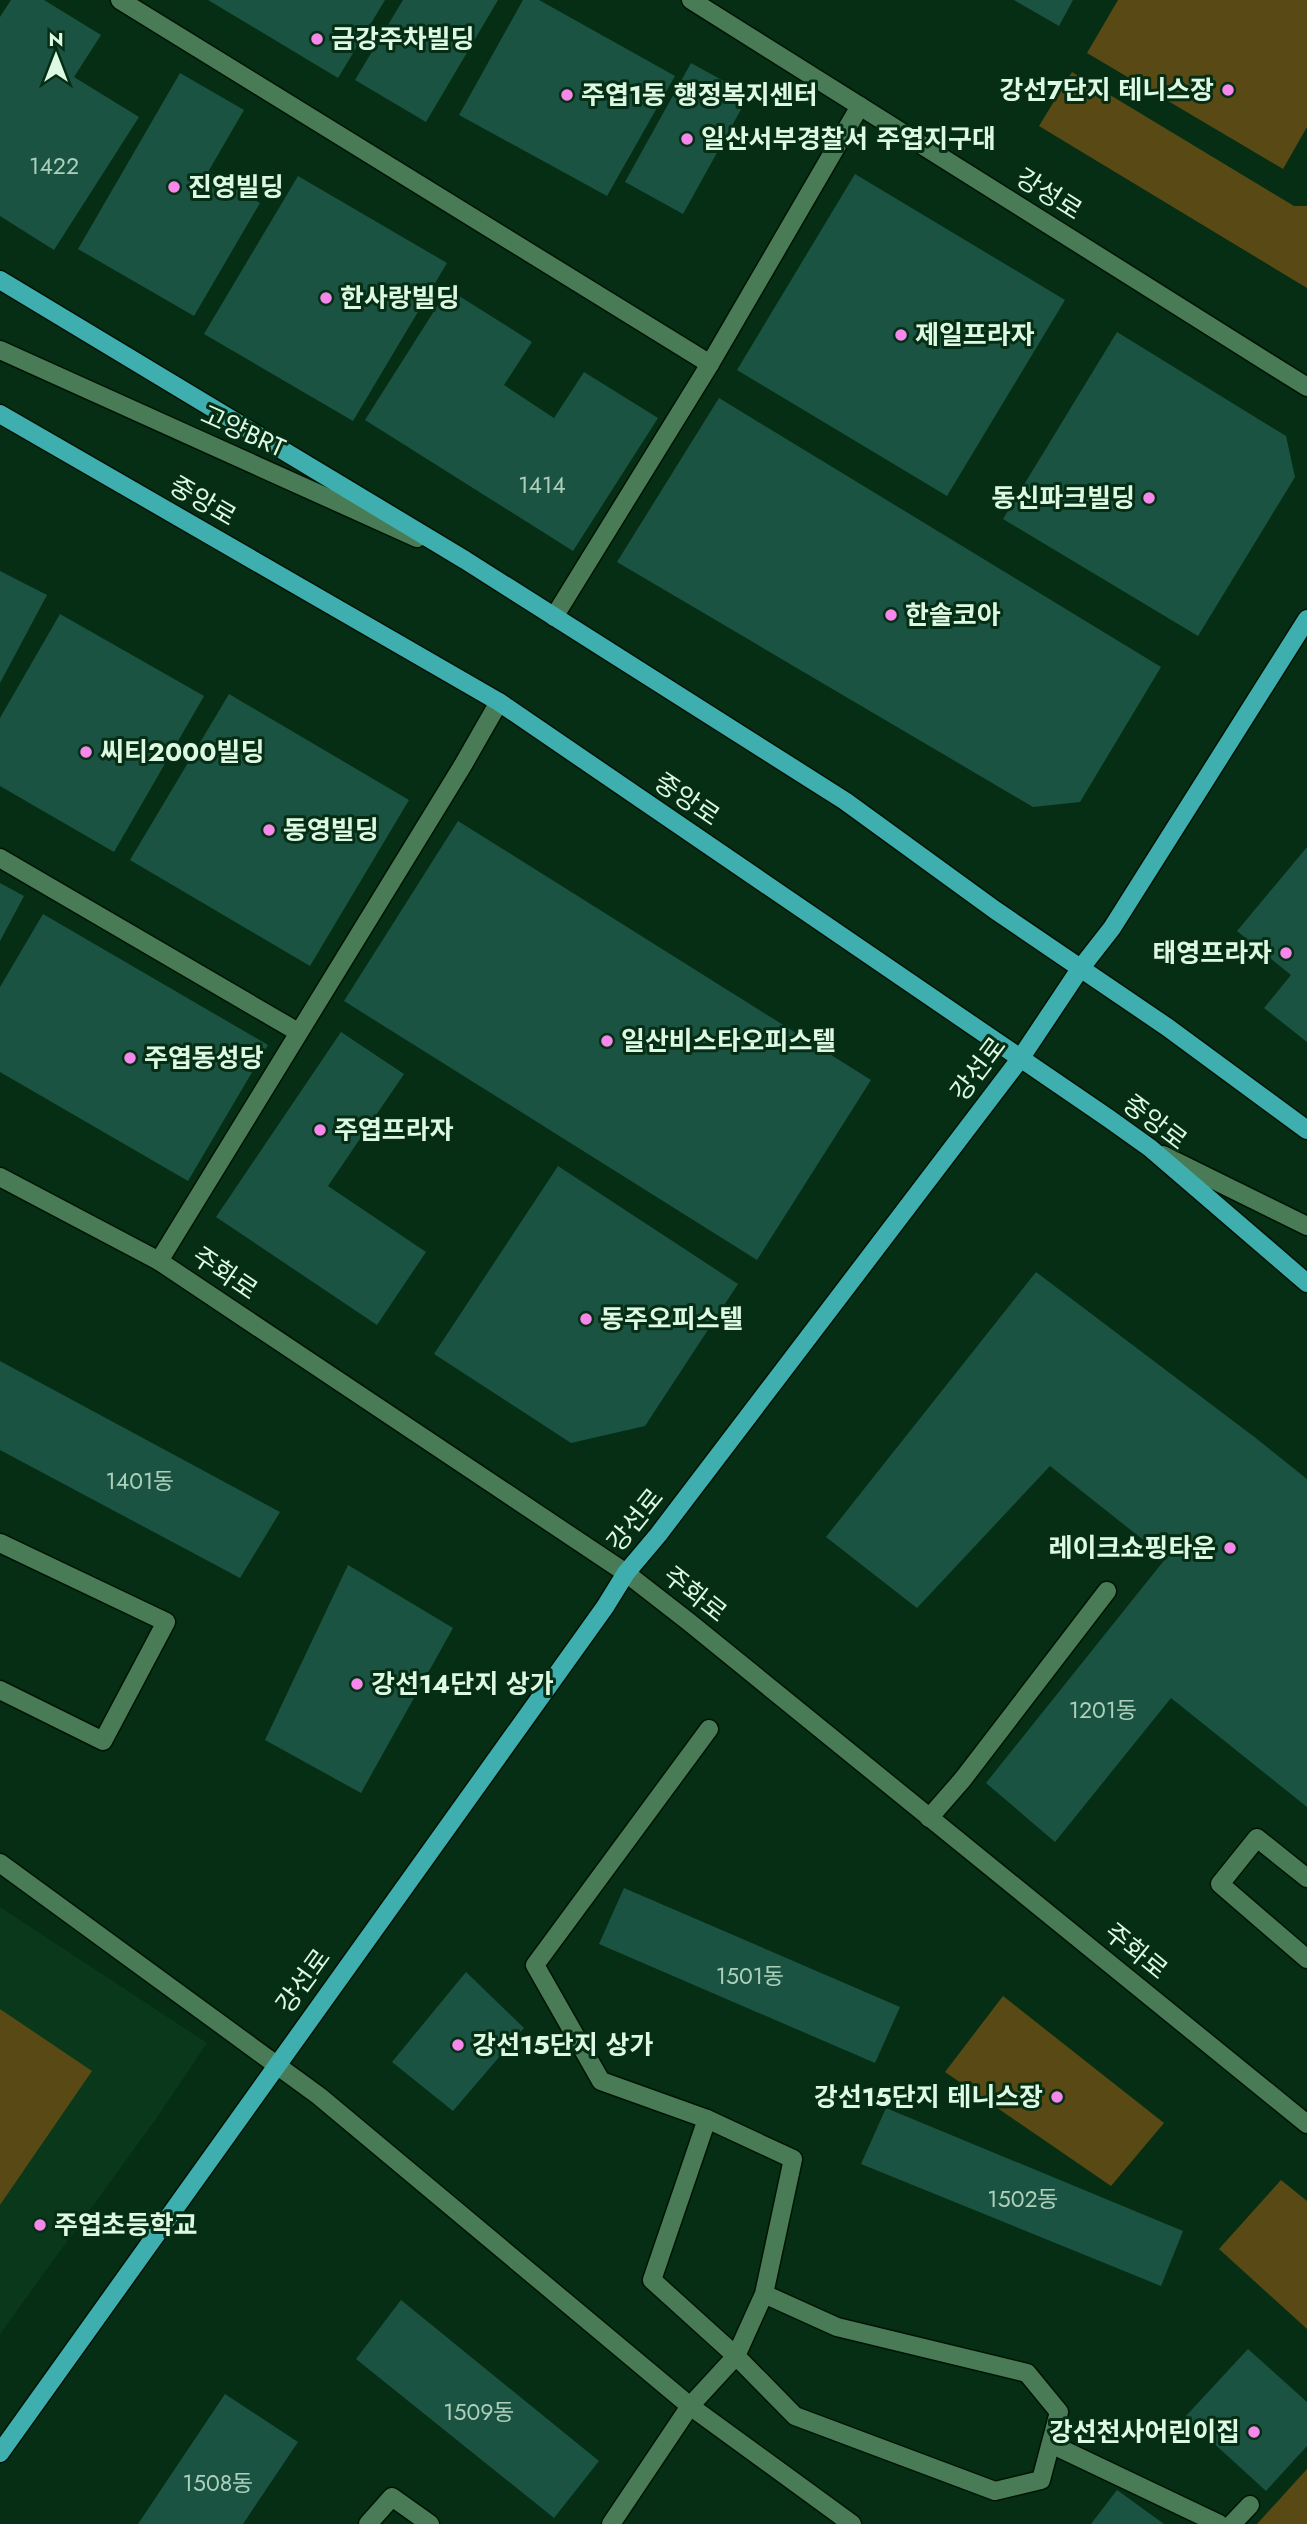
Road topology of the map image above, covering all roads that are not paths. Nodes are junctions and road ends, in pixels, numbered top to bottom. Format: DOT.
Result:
graph roads {
  1 [pos="120,0"];
  2 [pos="691,0"];
  3 [pos="860,106"];
  4 [pos="0,280"];
  5 [pos="0,351"];
  6 [pos="710,364"];
  7 [pos="1307,387"];
  8 [pos="4,416"];
  9 [pos="465,559"];
  10 [pos="554,617"];
  11 [pos="1307,618"];
  12 [pos="499,702"];
  13 [pos="0,858"];
  14 [pos="1080,969"];
  15 [pos="298,1032"];
  16 [pos="1020,1059"];
  17 [pos="1307,1130"];
  18 [pos="1150,1149"];
  19 [pos="0,1177"];
  20 [pos="1307,1226"];
  21 [pos="159,1261"];
  22 [pos="1307,1283"];
  23 [pos="0,1543"];
  24 [pos="626,1573"];
  25 [pos="1107,1591"];
  26 [pos="0,1689"];
  27 [pos="709,1729"];
  28 [pos="929,1818"];
  29 [pos="0,1863"];
  30 [pos="1307,1878"];
  31 [pos="1307,1959"];
  32 [pos="275,2066"];
  33 [pos="1304,2116"];
  34 [pos="707,2119"];
  35 [pos="764,2294"];
  36 [pos="736,2356"];
  37 [pos="690,2406"];
  38 [pos="1051,2444"];
  39 [pos="0,2453"];
  40 [pos="1251,2505"];
  41 [pos="368,2524"];
  42 [pos="430,2524"];
  43 [pos="611,2524"];
  44 [pos="852,2524"];
  45 [pos="1219,2524"];
  46 [pos="1232,2524"];
  1 -- 6 [label="street"];
  2 -- 3 [label="street, 강성로"];
  3 -- 6 [label="street"];
  3 -- 7 [label="street, 강성로"];
  4 -- 9 [label="main road"];
  5 -- 9 [label="street, 고양BRT"];
  6 -- 10 [label="street"];
  8 -- 12 [label="main road, 중앙로"];
  9 -- 10 [label="main road"];
  10 -- 14 [label="main road"];
  11 -- 14 [label="main road, 강선로"];
  12 -- 15 [label="street"];
  12 -- 16 [label="main road, 중앙로"];
  13 -- 15 [label="street"];
  14 -- 16 [label="main road, 강선로"];
  14 -- 17 [label="main road"];
  15 -- 21 [label="street"];
  16 -- 18 [label="main road, 중앙로"];
  16 -- 24 [label="main road, 강선로"];
  18 -- 20 [label="street"];
  18 -- 22 [label="main road, 중앙로"];
  19 -- 21 [label="street, 주화로"];
  21 -- 24 [label="street, 주화로"];
  23 -- 26 [label="street"];
  24 -- 28 [label="street, 주화로"];
  24 -- 32 [label="main road, 강선로"];
  25 -- 28 [label="street"];
  27 -- 34 [label="street"];
  28 -- 33 [label="street, 주화로"];
  29 -- 32 [label="street"];
  30 -- 31 [label="street"];
  32 -- 37 [label="street"];
  32 -- 39 [label="main road, 강선로"];
  34 -- 35 [label="street"];
  34 -- 36 [label="street"];
  35 -- 36 [label="street"];
  35 -- 38 [label="street"];
  36 -- 37 [label="street"];
  36 -- 38 [label="street"];
  37 -- 43 [label="street"];
  37 -- 44 [label="street"];
  38 -- 45 [label="street"];
  40 -- 46 [label="street"];
  41 -- 42 [label="street"];
}
